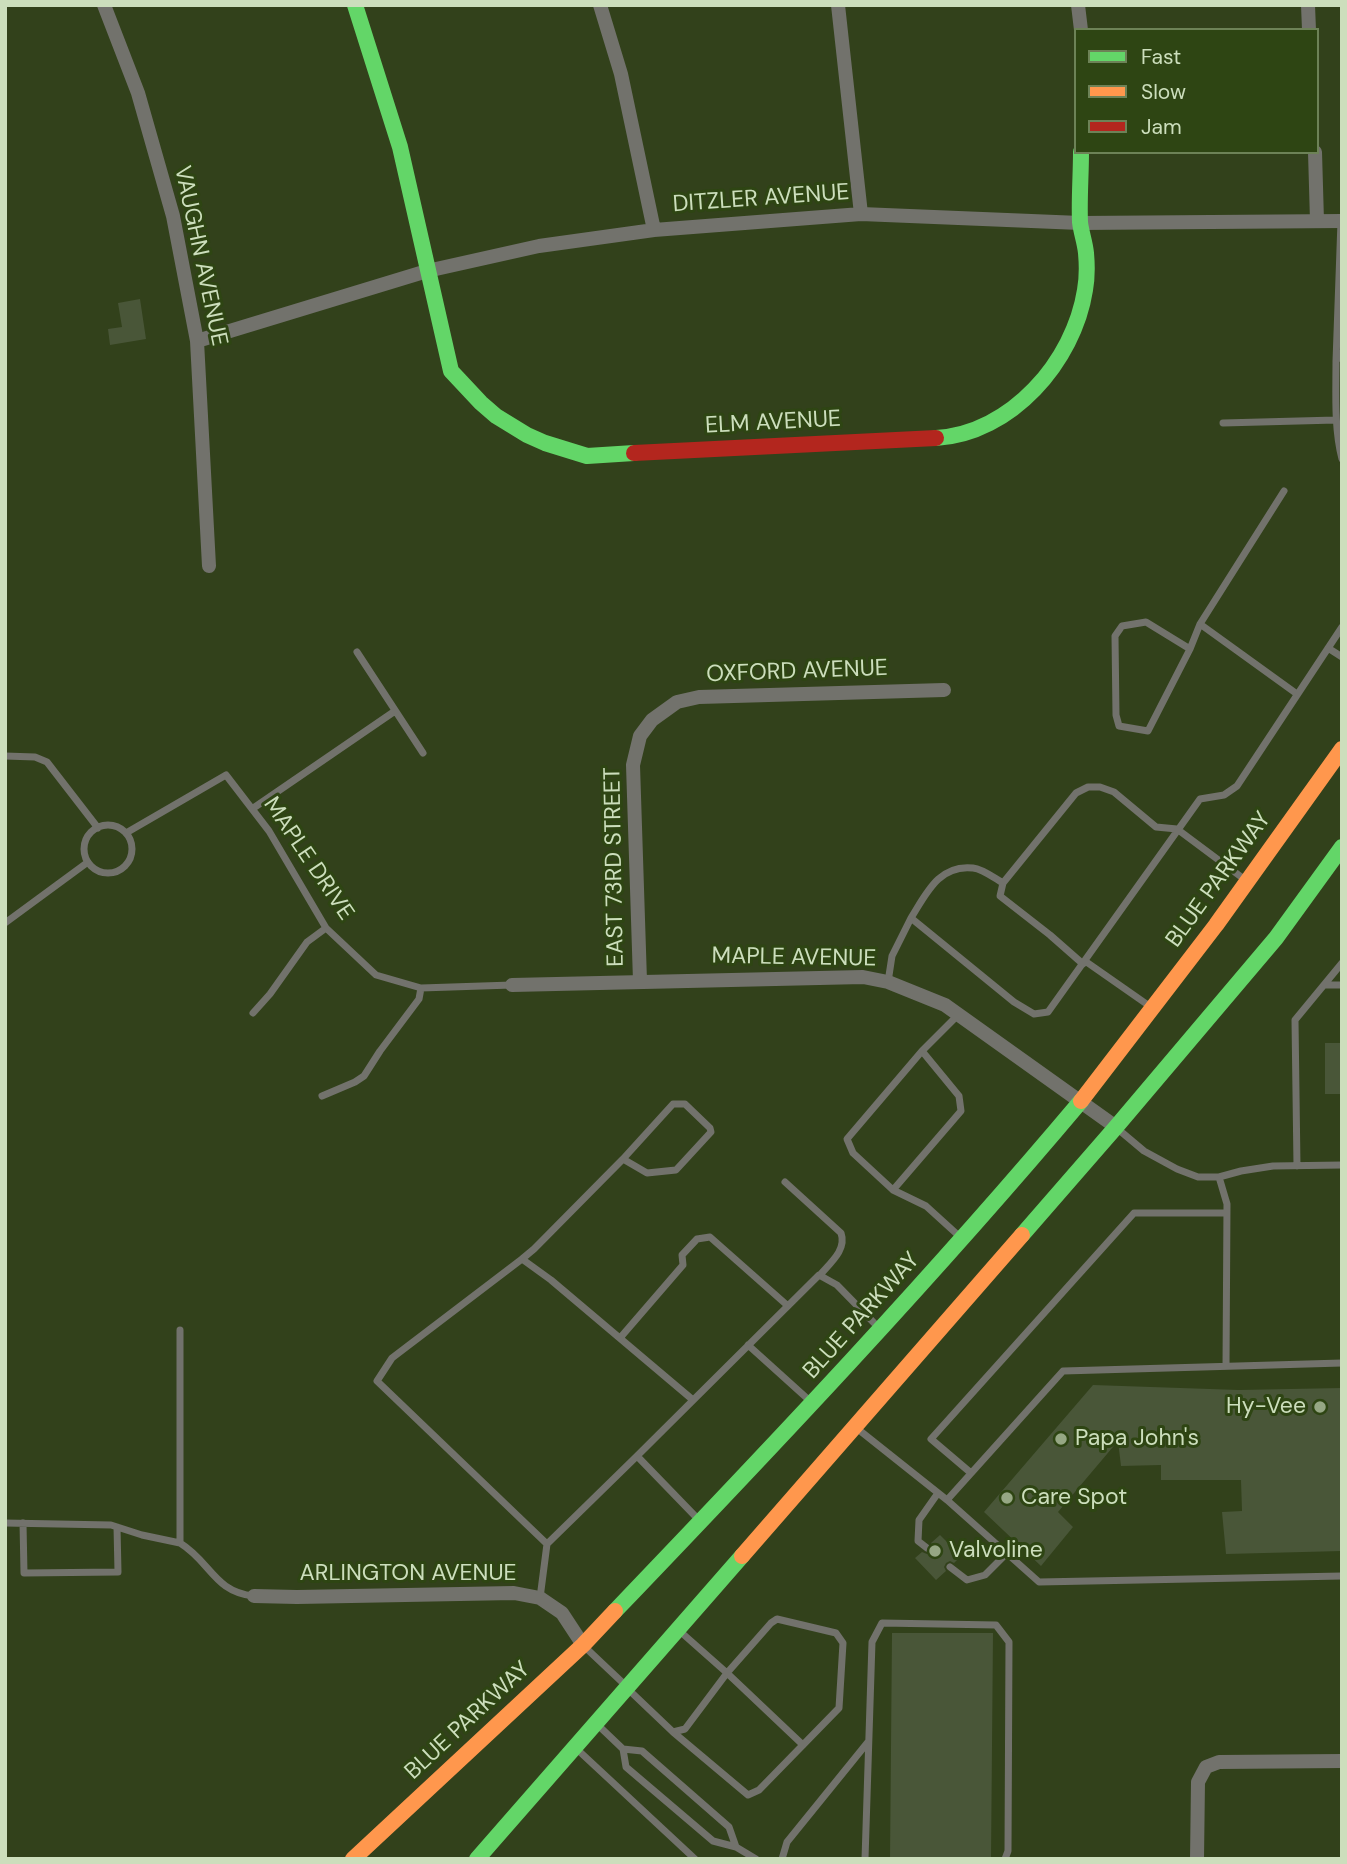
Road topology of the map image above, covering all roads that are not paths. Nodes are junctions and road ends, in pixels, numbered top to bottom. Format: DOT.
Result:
graph roads {
  1 [pos="104,5"];
  2 [pos="355,5"];
  3 [pos="600,5"];
  4 [pos="838,5"];
  5 [pos="1078,5"];
  6 [pos="1308,5"];
  7 [pos="1081,28"];
  8 [pos="1309,28"];
  9 [pos="1081,154"];
  10 [pos="1315,154"];
  11 [pos="861,214"];
  12 [pos="1317,221"];
  13 [pos="1341,221"];
  14 [pos="1080,223"];
  15 [pos="654,230"];
  16 [pos="427,271"];
  17 [pos="197,341"];
  18 [pos="1342,353"];
  19 [pos="1336,361"];
  20 [pos="1336,420"];
  21 [pos="1223,423"];
  22 [pos="1342,459"];
  23 [pos="1284,491"];
  24 [pos="209,566"];
  25 [pos="1200,624"];
  26 [pos="1342,627"];
  27 [pos="1328,648"];
  28 [pos="1190,649"];
  29 [pos="356,652"];
  30 [pos="1342,657"];
  31 [pos="944,690"];
  32 [pos="1297,694"];
  33 [pos="395,711"];
  34 [pos="656,716"];
  35 [pos="1342,749"];
  36 [pos="423,753"];
  37 [pos="5,756"];
  38 [pos="252,809"];
  39 [pos="98,828"];
  40 [pos="1177,829"];
  41 [pos="126,834"];
  42 [pos="1342,847"];
  43 [pos="88,862"];
  44 [pos="1247,881"];
  45 [pos="1003,883"];
  46 [pos="911,918"];
  47 [pos="5,923"];
  48 [pos="326,928"];
  49 [pos="1084,962"];
  50 [pos="1342,963"];
  51 [pos="640,981"];
  52 [pos="888,982"];
  53 [pos="512,985"];
  54 [pos="1324,985"];
  55 [pos="1342,985"];
  56 [pos="421,988"];
  57 [pos="1152,1008"];
  58 [pos="253,1013"];
  59 [pos="958,1014"];
  60 [pos="922,1051"];
  61 [pos="322,1096"];
  62 [pos="1080,1102"];
  63 [pos="1116,1127"];
  64 [pos="623,1160"];
  65 [pos="1297,1166"];
  66 [pos="1342,1166"];
  67 [pos="1219,1177"];
  68 [pos="785,1182"];
  69 [pos="893,1190"];
  70 [pos="1227,1213"];
  71 [pos="962,1239"];
  72 [pos="522,1259"];
  73 [pos="819,1276"];
  74 [pos="788,1306"];
  75 [pos="180,1329"];
  76 [pos="881,1329"];
  77 [pos="620,1338"];
  78 [pos="748,1345"];
  79 [pos="1342,1363"];
  80 [pos="1226,1366"];
  81 [pos="693,1400"];
  82 [pos="813,1404"];
  83 [pos="855,1426"];
  84 [pos="637,1457"];
  85 [pos="971,1473"];
  86 [pos="938,1493"];
  87 [pos="947,1500"];
  88 [pos="702,1522"];
  89 [pos="5,1523"];
  90 [pos="23,1523"];
  91 [pos="117,1527"];
  92 [pos="180,1543"];
  93 [pos="547,1544"];
  94 [pos="927,1548"];
  95 [pos="1007,1553"];
  96 [pos="950,1567"];
  97 [pos="1342,1576"];
  98 [pos="254,1596"];
  99 [pos="540,1598"];
  100 [pos="677,1629"];
  101 [pos="583,1645"];
  102 [pos="727,1673"];
  103 [pos="626,1687"];
  104 [pos="595,1723"];
  105 [pos="673,1732"];
  106 [pos="869,1741"];
  107 [pos="803,1745"];
  108 [pos="574,1747"];
  109 [pos="622,1749"];
  110 [pos="1342,1761"];
  111 [pos="736,1847"];
  112 [pos="353,1859"];
  113 [pos="477,1859"];
  114 [pos="695,1859"];
  115 [pos="756,1859"];
  116 [pos="782,1859"];
  117 [pos="865,1859"];
  118 [pos="1005,1859"];
  119 [pos="1197,1859"];
  1 -- 17 [label="street, VAUGHN AVENUE"];
  2 -- 16 [label="main road, ELM AVENUE"];
  3 -- 15 [label="street"];
  4 -- 11 [label="street"];
  5 -- 7 [label="street"];
  6 -- 8 [label="street"];
  9 -- 14 [label="main road"];
  10 -- 12 [label="street"];
  11 -- 14 [label="street, DITZLER AVENUE"];
  11 -- 15 [label="street, DITZLER AVENUE"];
  12 -- 13 [label="street, DITZLER AVENUE"];
  12 -- 14 [label="street, DITZLER AVENUE"];
  13 -- 19 [label="lane"];
  14 -- 16 [label="main road, ELM AVENUE"];
  15 -- 16 [label="street, DITZLER AVENUE"];
  16 -- 17 [label="street, DITZLER AVENUE"];
  17 -- 24 [label="street, VAUGHN AVENUE"];
  18 -- 19 [label="lane"];
  19 -- 20 [label="lane"];
  20 -- 21 [label="lane"];
  20 -- 22 [label="lane"];
  23 -- 25 [label="lane"];
  25 -- 28 [label="lane"];
  25 -- 32 [label="lane"];
  26 -- 27 [label="lane"];
  27 -- 30 [label="lane"];
  27 -- 32 [label="lane"];
  28 -- 28 [label="lane"];
  29 -- 33 [label="lane"];
  31 -- 34 [label="street, OXFORD AVENUE"];
  32 -- 40 [label="lane"];
  33 -- 36 [label="lane"];
  33 -- 38 [label="lane"];
  34 -- 51 [label="street, EAST 73RD STREET"];
  35 -- 44 [label="main road, BLUE PARKWAY"];
  37 -- 39 [label="lane"];
  38 -- 41 [label="lane, MAPLE DRIVE"];
  38 -- 48 [label="lane, MAPLE DRIVE"];
  39 -- 41 [label="lane"];
  39 -- 43 [label="lane"];
  40 -- 44 [label="lane"];
  40 -- 45 [label="lane"];
  40 -- 49 [label="lane"];
  41 -- 43 [label="lane"];
  42 -- 63 [label="main road"];
  43 -- 47 [label="lane"];
  44 -- 57 [label="main road, BLUE PARKWAY"];
  45 -- 46 [label="lane"];
  45 -- 49 [label="lane"];
  46 -- 49 [label="lane"];
  46 -- 52 [label="lane"];
  48 -- 56 [label="lane, MAPLE DRIVE"];
  48 -- 58 [label="lane"];
  49 -- 57 [label="lane"];
  50 -- 54 [label="lane"];
  51 -- 52 [label="street, MAPLE AVENUE"];
  51 -- 53 [label="street, MAPLE AVENUE"];
  52 -- 59 [label="street, MAPLE AVENUE"];
  53 -- 56 [label="lane, MAPLE DRIVE"];
  54 -- 55 [label="lane"];
  54 -- 65 [label="lane"];
  56 -- 61 [label="lane"];
  57 -- 62 [label="main road, BLUE PARKWAY"];
  59 -- 60 [label="lane"];
  59 -- 62 [label="street, MAPLE AVENUE"];
  60 -- 69 [label="lane"];
  60 -- 69 [label="lane"];
  62 -- 63 [label="street, MAPLE AVENUE"];
  62 -- 71 [label="main road, BLUE PARKWAY"];
  63 -- 67 [label="lane"];
  63 -- 83 [label="main road"];
  64 -- 64 [label="lane"];
  64 -- 72 [label="lane"];
  65 -- 66 [label="lane"];
  65 -- 67 [label="lane"];
  67 -- 70 [label="lane"];
  68 -- 73 [label="lane"];
  69 -- 71 [label="lane"];
  70 -- 80 [label="lane"];
  70 -- 85 [label="lane"];
  71 -- 76 [label="main road, BLUE PARKWAY"];
  72 -- 77 [label="lane"];
  72 -- 93 [label="lane"];
  73 -- 74 [label="lane"];
  73 -- 76 [label="lane"];
  74 -- 77 [label="lane"];
  74 -- 78 [label="lane"];
  75 -- 92 [label="lane"];
  76 -- 82 [label="main road, BLUE PARKWAY"];
  77 -- 81 [label="lane"];
  78 -- 81 [label="lane"];
  78 -- 82 [label="lane"];
  79 -- 80 [label="lane"];
  80 -- 85 [label="lane"];
  81 -- 84 [label="lane"];
  82 -- 88 [label="main road, BLUE PARKWAY"];
  83 -- 86 [label="lane"];
  83 -- 100 [label="main road"];
  84 -- 88 [label="lane"];
  84 -- 93 [label="lane"];
  85 -- 87 [label="lane"];
  86 -- 87 [label="lane"];
  86 -- 94 [label="lane"];
  87 -- 95 [label="lane"];
  88 -- 101 [label="main road, BLUE PARKWAY"];
  89 -- 90 [label="lane"];
  90 -- 91 [label="lane"];
  90 -- 91 [label="lane"];
  91 -- 92 [label="lane"];
  92 -- 98 [label="lane"];
  93 -- 99 [label="lane"];
  95 -- 96 [label="lane"];
  95 -- 97 [label="lane"];
  98 -- 99 [label="street, ARLINGTON AVENUE"];
  99 -- 101 [label="street, ARLINGTON AVENUE"];
  100 -- 102 [label="lane"];
  100 -- 103 [label="main road"];
  101 -- 103 [label="lane"];
  101 -- 112 [label="main road, BLUE PARKWAY"];
  102 -- 105 [label="lane"];
  102 -- 107 [label="lane"];
  102 -- 107 [label="lane"];
  103 -- 104 [label="main road"];
  103 -- 105 [label="lane"];
  104 -- 108 [label="main road"];
  104 -- 109 [label="lane"];
  105 -- 107 [label="lane"];
  106 -- 116 [label="lane"];
  106 -- 117 [label="lane"];
  106 -- 118 [label="lane"];
  108 -- 113 [label="main road"];
  108 -- 114 [label="lane"];
  109 -- 111 [label="lane"];
  109 -- 111 [label="lane"];
  110 -- 119 [label="street"];
  111 -- 115 [label="lane"];
}
